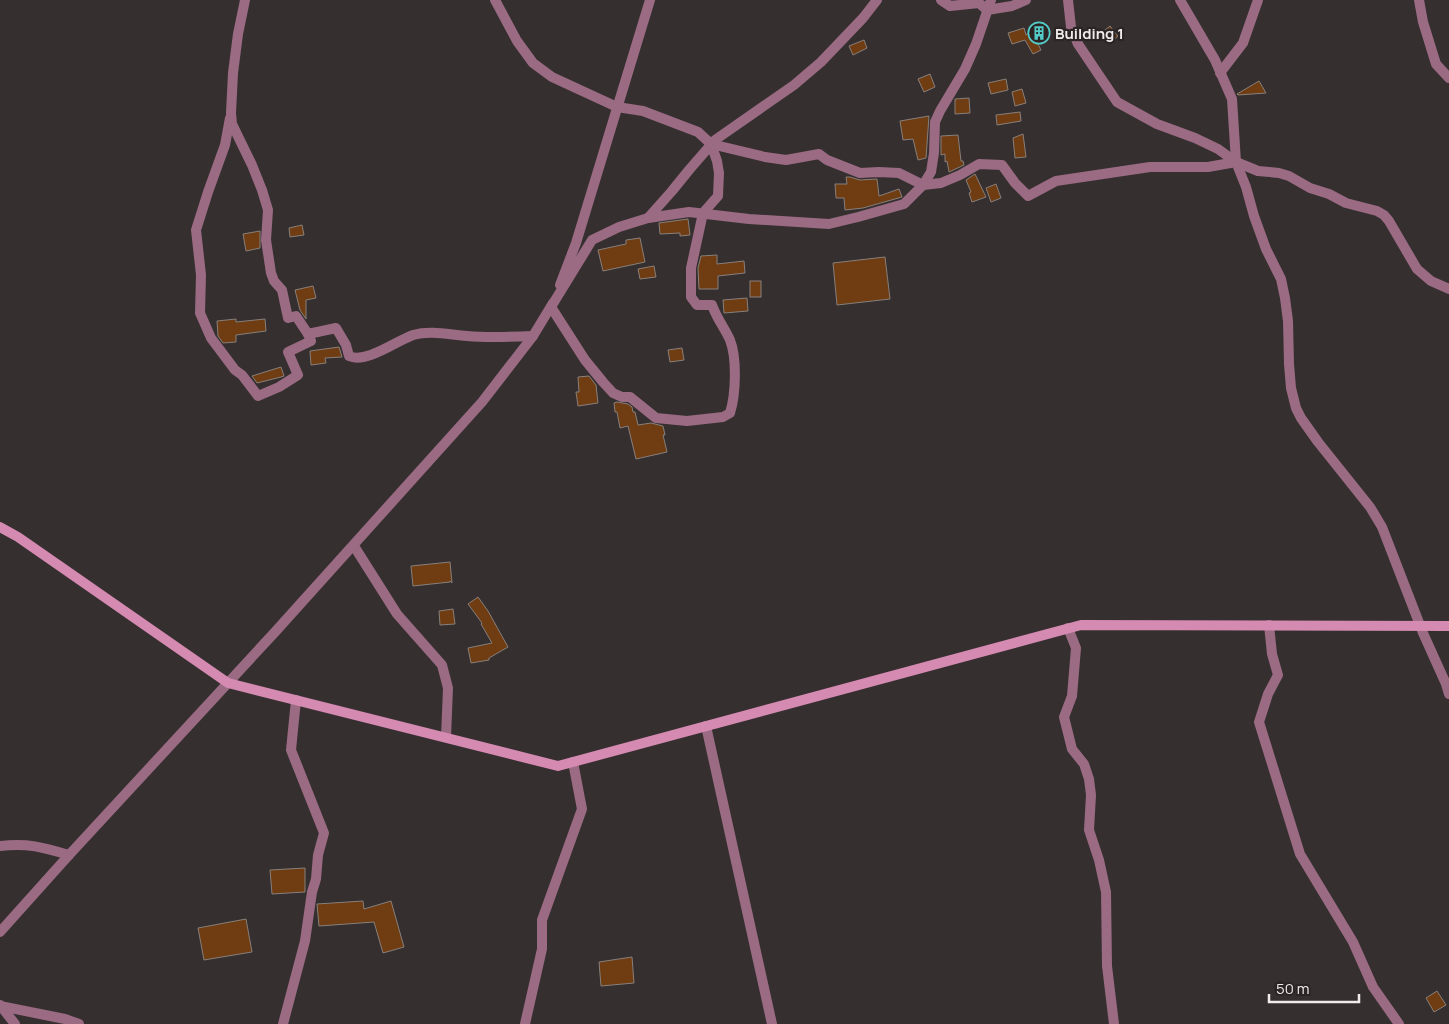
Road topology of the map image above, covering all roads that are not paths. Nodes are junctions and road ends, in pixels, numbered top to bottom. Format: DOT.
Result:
graph roads {
  1 [pos="245,0"];
  2 [pos="495,0"];
  3 [pos="650,0"];
  4 [pos="877,0"];
  5 [pos="941,0"];
  6 [pos="990,0"];
  7 [pos="1026,0"];
  8 [pos="1068,0"];
  9 [pos="1180,0"];
  10 [pos="1258,0"];
  11 [pos="1419,0"];
  12 [pos="987,10"];
  13 [pos="1220,73"];
  14 [pos="1449,78"];
  15 [pos="617,107"];
  16 [pos="231,113"];
  17 [pos="711,144"];
  18 [pos="1236,162"];
  19 [pos="923,185"];
  20 [pos="703,213"];
  21 [pos="648,218"];
  22 [pos="1449,289"];
  23 [pos="551,307"];
  24 [pos="308,334"];
  25 [pos="533,336"];
  26 [pos="0,527"];
  27 [pos="354,546"];
  28 [pos="1269,625"];
  29 [pos="1420,626"];
  30 [pos="1449,626"];
  31 [pos="1068,628"];
  32 [pos="228,683"];
  33 [pos="1449,694"];
  34 [pos="296,700"];
  35 [pos="706,726"];
  36 [pos="446,737"];
  37 [pos="573,762"];
  38 [pos="0,846"];
  39 [pos="69,855"];
  40 [pos="0,932"];
  41 [pos="0,1006"];
  42 [pos="15,1024"];
  43 [pos="79,1024"];
  44 [pos="283,1024"];
  45 [pos="525,1024"];
  46 [pos="772,1024"];
  47 [pos="1114,1024"];
  48 [pos="1399,1024"];
  1 -- 16 [label="street"];
  2 -- 15 [label="street"];
  3 -- 15 [label="street"];
  4 -- 17 [label="street"];
  5 -- 12 [label="street"];
  6 -- 12 [label="street"];
  7 -- 12 [label="street"];
  8 -- 18 [label="street"];
  9 -- 13 [label="street"];
  10 -- 13 [label="street"];
  11 -- 14 [label="street"];
  12 -- 19 [label="street"];
  13 -- 18 [label="street"];
  15 -- 17 [label="street"];
  15 -- 23 [label="street"];
  16 -- 24 [label="street"];
  16 -- 24 [label="street"];
  17 -- 19 [label="street"];
  17 -- 20 [label="street"];
  17 -- 21 [label="street"];
  18 -- 19 [label="street"];
  18 -- 22 [label="street"];
  18 -- 29 [label="street"];
  19 -- 20 [label="street"];
  20 -- 21 [label="street"];
  20 -- 23 [label="street"];
  21 -- 23 [label="street"];
  23 -- 25 [label="street"];
  24 -- 25 [label="street"];
  25 -- 27 [label="street"];
  26 -- 32 [label="main road"];
  27 -- 32 [label="street"];
  27 -- 36 [label="street"];
  28 -- 29 [label="main road"];
  28 -- 31 [label="main road"];
  28 -- 48 [label="street"];
  29 -- 30 [label="main road"];
  29 -- 33 [label="street"];
  31 -- 35 [label="main road"];
  31 -- 47 [label="street"];
  32 -- 34 [label="main road"];
  32 -- 39 [label="street"];
  34 -- 36 [label="main road"];
  34 -- 44 [label="street"];
  35 -- 37 [label="main road"];
  35 -- 46 [label="street"];
  36 -- 37 [label="main road"];
  37 -- 45 [label="street"];
  38 -- 39 [label="street"];
  39 -- 40 [label="street"];
  41 -- 42 [label="street"];
  41 -- 43 [label="street"];
}
